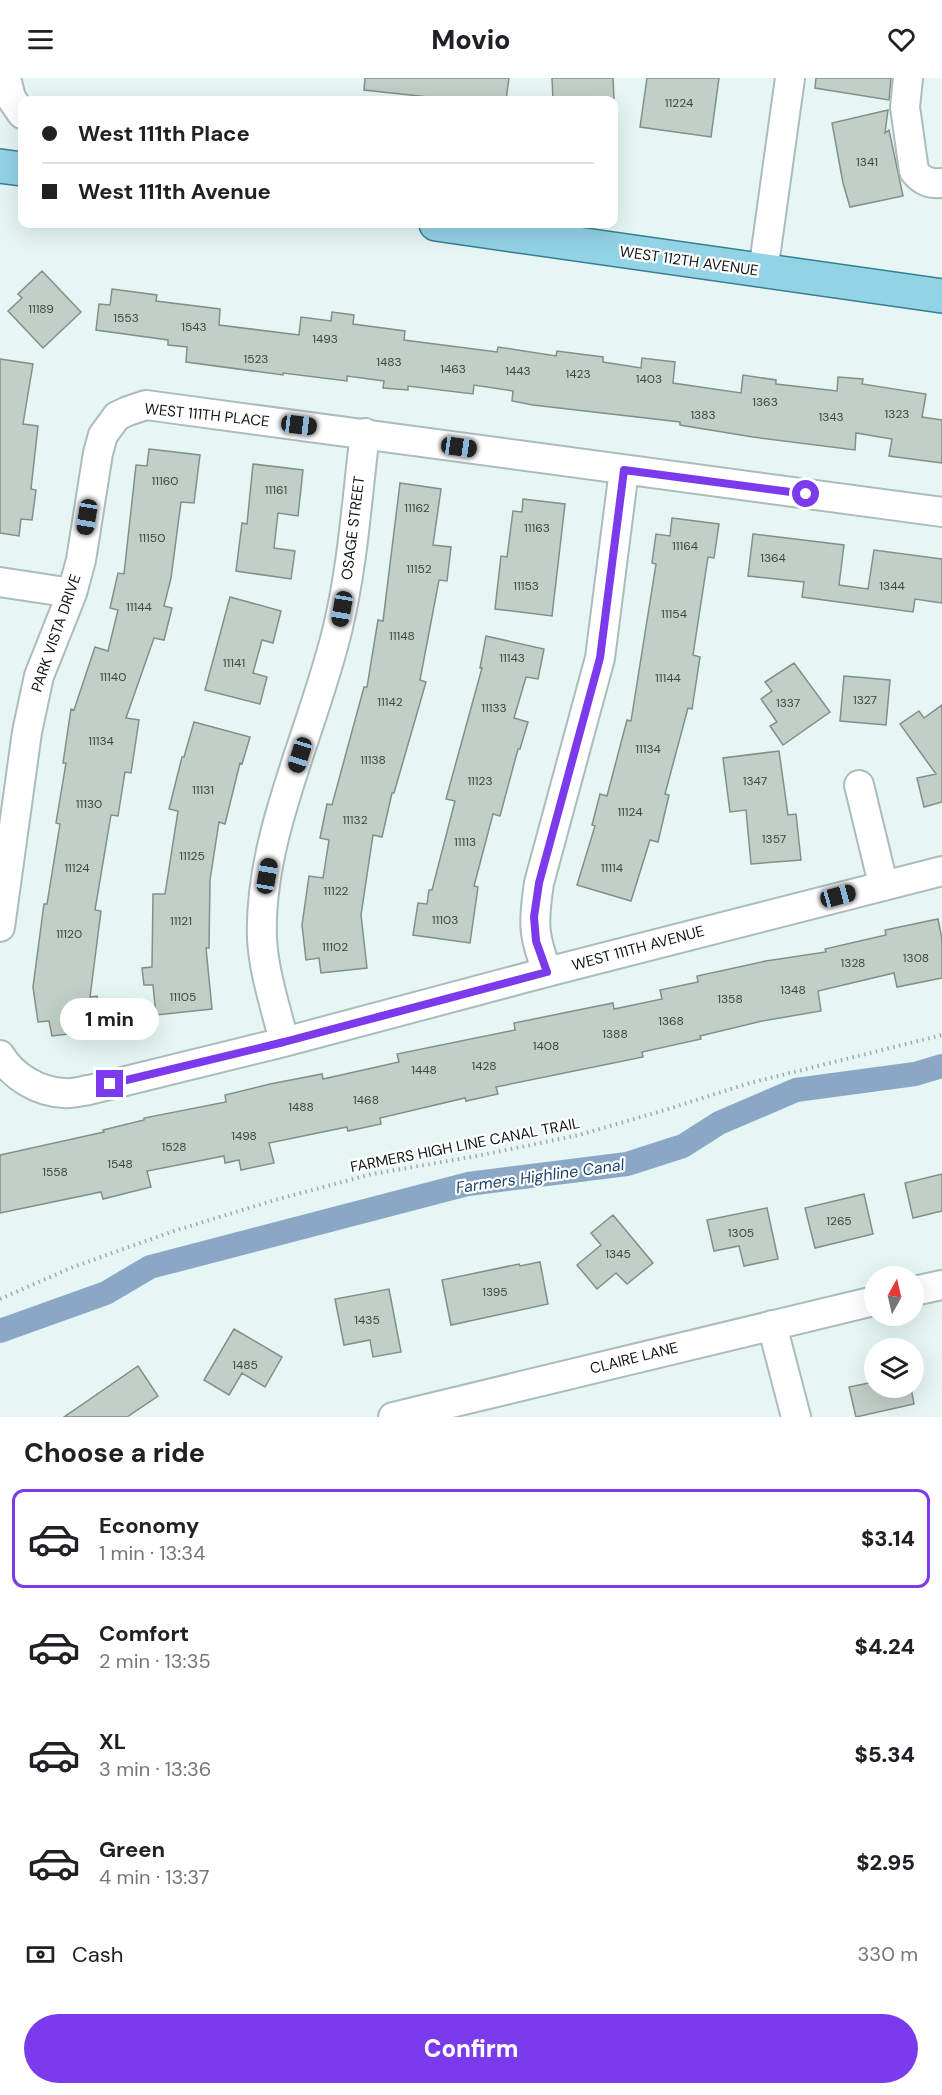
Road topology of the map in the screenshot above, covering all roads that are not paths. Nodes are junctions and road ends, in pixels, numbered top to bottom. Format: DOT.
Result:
graph roads {
  1 [pos="6,78"];
  2 [pos="789,78"];
  3 [pos="908,78"];
  4 [pos="18,108"];
  5 [pos="0,166"];
  6 [pos="18,168"];
  7 [pos="942,183"];
  8 [pos="463,228"];
  9 [pos="763,272"];
  10 [pos="942,296"];
  11 [pos="117,416"];
  12 [pos="365,433"];
  13 [pos="624,470"];
  14 [pos="942,513"];
  15 [pos="0,582"];
  16 [pos="72,593"];
  17 [pos="859,785"];
  18 [pos="942,871"];
  19 [pos="883,884"];
  20 [pos="0,927"];
  21 [pos="547,972"];
  22 [pos="284,1042"];
  23 [pos="4,1070"];
  24 [pos="942,1285"];
  25 [pos="924,1289"];
  26 [pos="864,1302"];
  27 [pos="772,1324"];
  28 [pos="393,1417"];
  29 [pos="796,1417"];
  1 -- 4 [label="street"];
  2 -- 9 [label="street"];
  3 -- 7 [label="street"];
  5 -- 6 [label="main road"];
  8 -- 9 [label="main road, WEST 112TH AVENUE"];
  9 -- 10 [label="main road, WEST 112TH AVENUE"];
  11 -- 12 [label="street, WEST 111TH PLACE"];
  11 -- 16 [label="street, PARK VISTA DRIVE"];
  12 -- 13 [label="street, WEST 111TH PLACE"];
  12 -- 22 [label="street, OSAGE STREET"];
  13 -- 14 [label="street, WEST 111TH PLACE"];
  13 -- 21 [label="street"];
  15 -- 16 [label="street"];
  16 -- 20 [label="street, PARK VISTA DRIVE"];
  17 -- 19 [label="street"];
  18 -- 19 [label="street, WEST 111TH AVENUE"];
  19 -- 21 [label="street, WEST 111TH AVENUE"];
  21 -- 22 [label="street, WEST 111TH AVENUE"];
  22 -- 23 [label="street, WEST 111TH AVENUE"];
  24 -- 25 [label="street"];
  26 -- 27 [label="street, CLAIRE LANE"];
  27 -- 28 [label="street, CLAIRE LANE"];
  27 -- 29 [label="street"];
}
